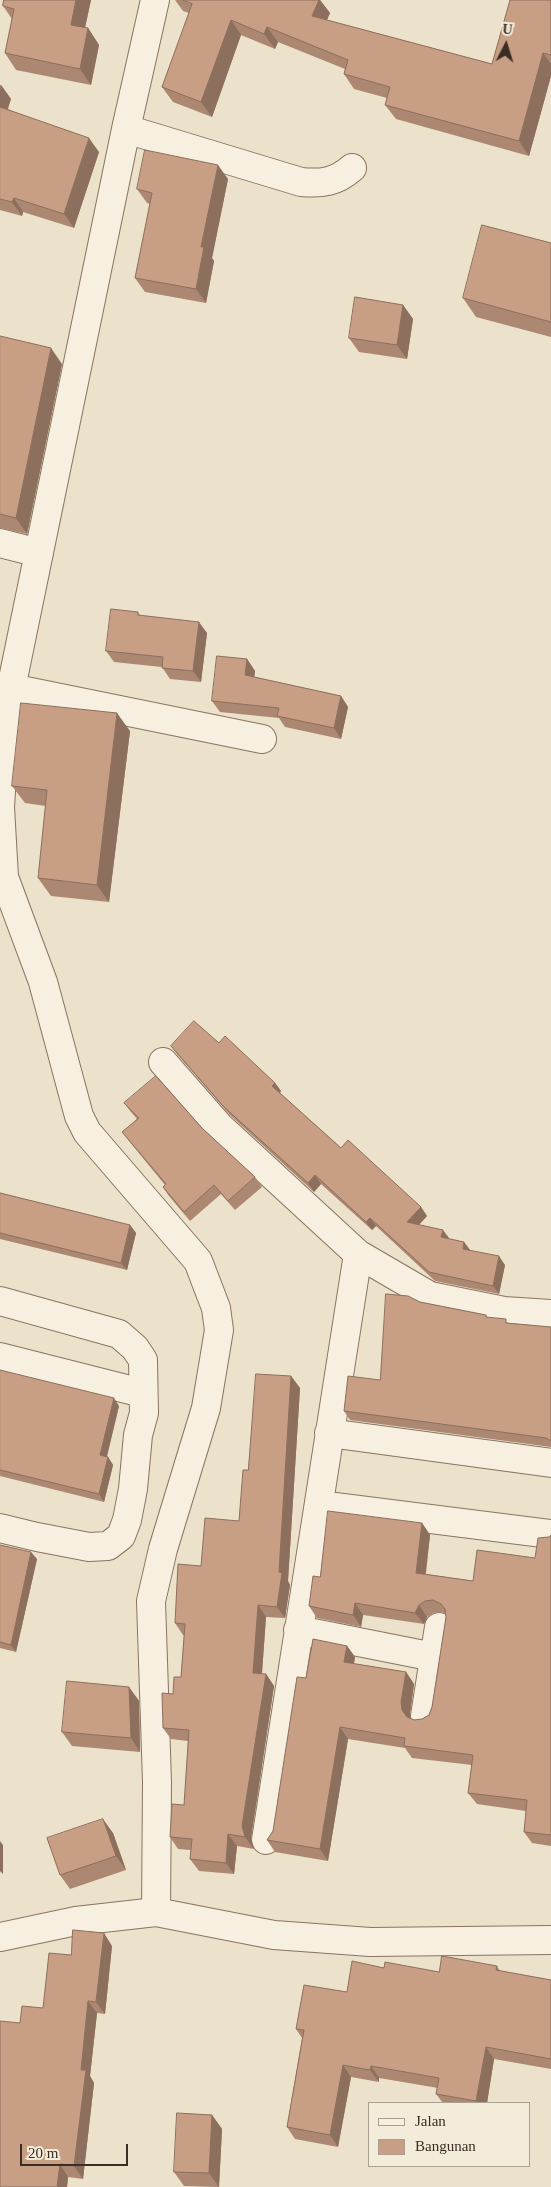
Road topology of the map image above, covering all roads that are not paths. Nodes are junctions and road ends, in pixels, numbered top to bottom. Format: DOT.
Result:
graph roads {
  1 [pos="155,0"];
  2 [pos="126,129"];
  3 [pos="352,168"];
  4 [pos="0,543"];
  5 [pos="39,553"];
  6 [pos="6,704"];
  7 [pos="262,739"];
  8 [pos="163,1062"];
  9 [pos="358,1254"];
  10 [pos="0,1301"];
  11 [pos="551,1314"];
  12 [pos="0,1357"];
  13 [pos="142,1393"];
  14 [pos="329,1433"];
  15 [pos="551,1463"];
  16 [pos="319,1504"];
  17 [pos="0,1528"];
  18 [pos="551,1534"];
  19 [pos="439,1627"];
  20 [pos="298,1630"];
  21 [pos="434,1657"];
  22 [pos="425,1716"];
  23 [pos="266,1840"];
  24 [pos="156,1912"];
  25 [pos="0,1937"];
  26 [pos="551,1940"];
  1 -- 2 [label="street"];
  2 -- 3 [label="street"];
  2 -- 5 [label="street"];
  4 -- 5 [label="street"];
  5 -- 6 [label="street"];
  6 -- 7 [label="street"];
  6 -- 24 [label="street"];
  8 -- 9 [label="street"];
  9 -- 11 [label="street"];
  9 -- 14 [label="street"];
  10 -- 13 [label="street"];
  12 -- 13 [label="street"];
  13 -- 17 [label="street"];
  14 -- 15 [label="street"];
  14 -- 16 [label="street"];
  16 -- 18 [label="street"];
  16 -- 20 [label="street"];
  19 -- 21 [label="street"];
  20 -- 21 [label="street"];
  20 -- 23 [label="street"];
  21 -- 22 [label="street"];
  24 -- 25 [label="street"];
  24 -- 26 [label="street"];
}
